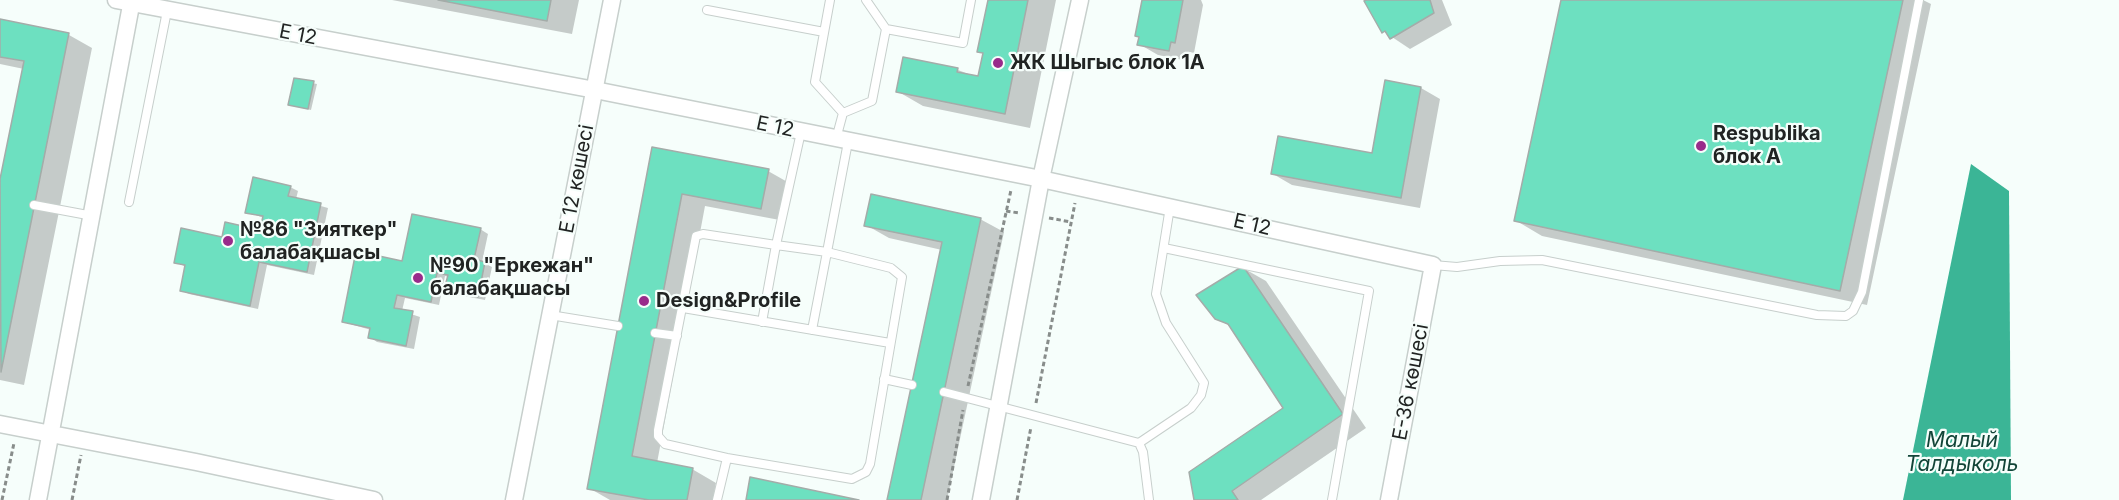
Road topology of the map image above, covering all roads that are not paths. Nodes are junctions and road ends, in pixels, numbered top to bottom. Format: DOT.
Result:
graph roads {
  1 [pos="612,0"];
  2 [pos="830,0"];
  3 [pos="866,0"];
  4 [pos="971,0"];
  5 [pos="1080,0"];
  6 [pos="1919,0"];
  7 [pos="126,1"];
  8 [pos="707,10"];
  9 [pos="167,11"];
  10 [pos="886,29"];
  11 [pos="824,32"];
  12 [pos="595,90"];
  13 [pos="843,113"];
  14 [pos="801,132"];
  15 [pos="842,141"];
  16 [pos="1041,179"];
  17 [pos="129,202"];
  18 [pos="34,205"];
  19 [pos="1170,207"];
  20 [pos="93,216"];
  21 [pos="776,245"];
  22 [pos="1164,248"];
  23 [pos="827,252"];
  24 [pos="1433,265"];
  25 [pos="683,308"];
  26 [pos="550,315"];
  27 [pos="762,322"];
  28 [pos="618,326"];
  29 [pos="812,330"];
  30 [pos="655,333"];
  31 [pos="677,336"];
  32 [pos="890,343"];
  33 [pos="884,379"];
  34 [pos="912,385"];
  35 [pos="944,392"];
  36 [pos="999,404"];
  37 [pos="0,424"];
  38 [pos="52,436"];
  39 [pos="1138,443"];
  40 [pos="727,458"];
  41 [pos="39,500"];
  42 [pos="374,500"];
  43 [pos="514,500"];
  44 [pos="717,500"];
  45 [pos="981,500"];
  46 [pos="1149,500"];
  47 [pos="1332,500"];
  48 [pos="1389,500"];
  1 -- 12 [label="street, Е 12 көшесі"];
  2 -- 11 [label="lane"];
  3 -- 10 [label="lane"];
  4 -- 10 [label="lane"];
  5 -- 16 [label="street"];
  6 -- 24 [label="lane"];
  7 -- 9 [label="street, E 12"];
  7 -- 20 [label="street"];
  8 -- 11 [label="lane"];
  9 -- 12 [label="street, E 12"];
  9 -- 17 [label="lane"];
  10 -- 13 [label="lane"];
  11 -- 13 [label="lane"];
  12 -- 14 [label="street, E 12"];
  12 -- 26 [label="street, Е 12 көшесі"];
  13 -- 15 [label="lane"];
  14 -- 15 [label="street, E 12"];
  14 -- 21 [label="lane"];
  15 -- 16 [label="street, E 12"];
  15 -- 23 [label="lane"];
  16 -- 19 [label="street, E 12"];
  16 -- 36 [label="street"];
  18 -- 20 [label="lane"];
  19 -- 22 [label="lane"];
  19 -- 24 [label="street, E 12"];
  20 -- 38 [label="street"];
  21 -- 23 [label="lane"];
  21 -- 25 [label="lane"];
  21 -- 27 [label="lane"];
  22 -- 39 [label="lane"];
  22 -- 47 [label="lane"];
  23 -- 29 [label="lane"];
  23 -- 32 [label="lane"];
  24 -- 48 [label="street, Е-36 көшесі"];
  25 -- 27 [label="lane"];
  25 -- 31 [label="lane"];
  26 -- 28 [label="lane"];
  26 -- 43 [label="street, Е 12 көшесі"];
  27 -- 29 [label="lane"];
  29 -- 32 [label="lane"];
  30 -- 31 [label="lane"];
  31 -- 40 [label="lane"];
  32 -- 33 [label="lane"];
  33 -- 34 [label="lane"];
  33 -- 40 [label="lane"];
  35 -- 36 [label="lane"];
  36 -- 39 [label="lane"];
  36 -- 45 [label="street"];
  37 -- 38 [label="street"];
  38 -- 41 [label="street"];
  38 -- 42 [label="street"];
  39 -- 46 [label="lane"];
  40 -- 44 [label="lane"];
}
